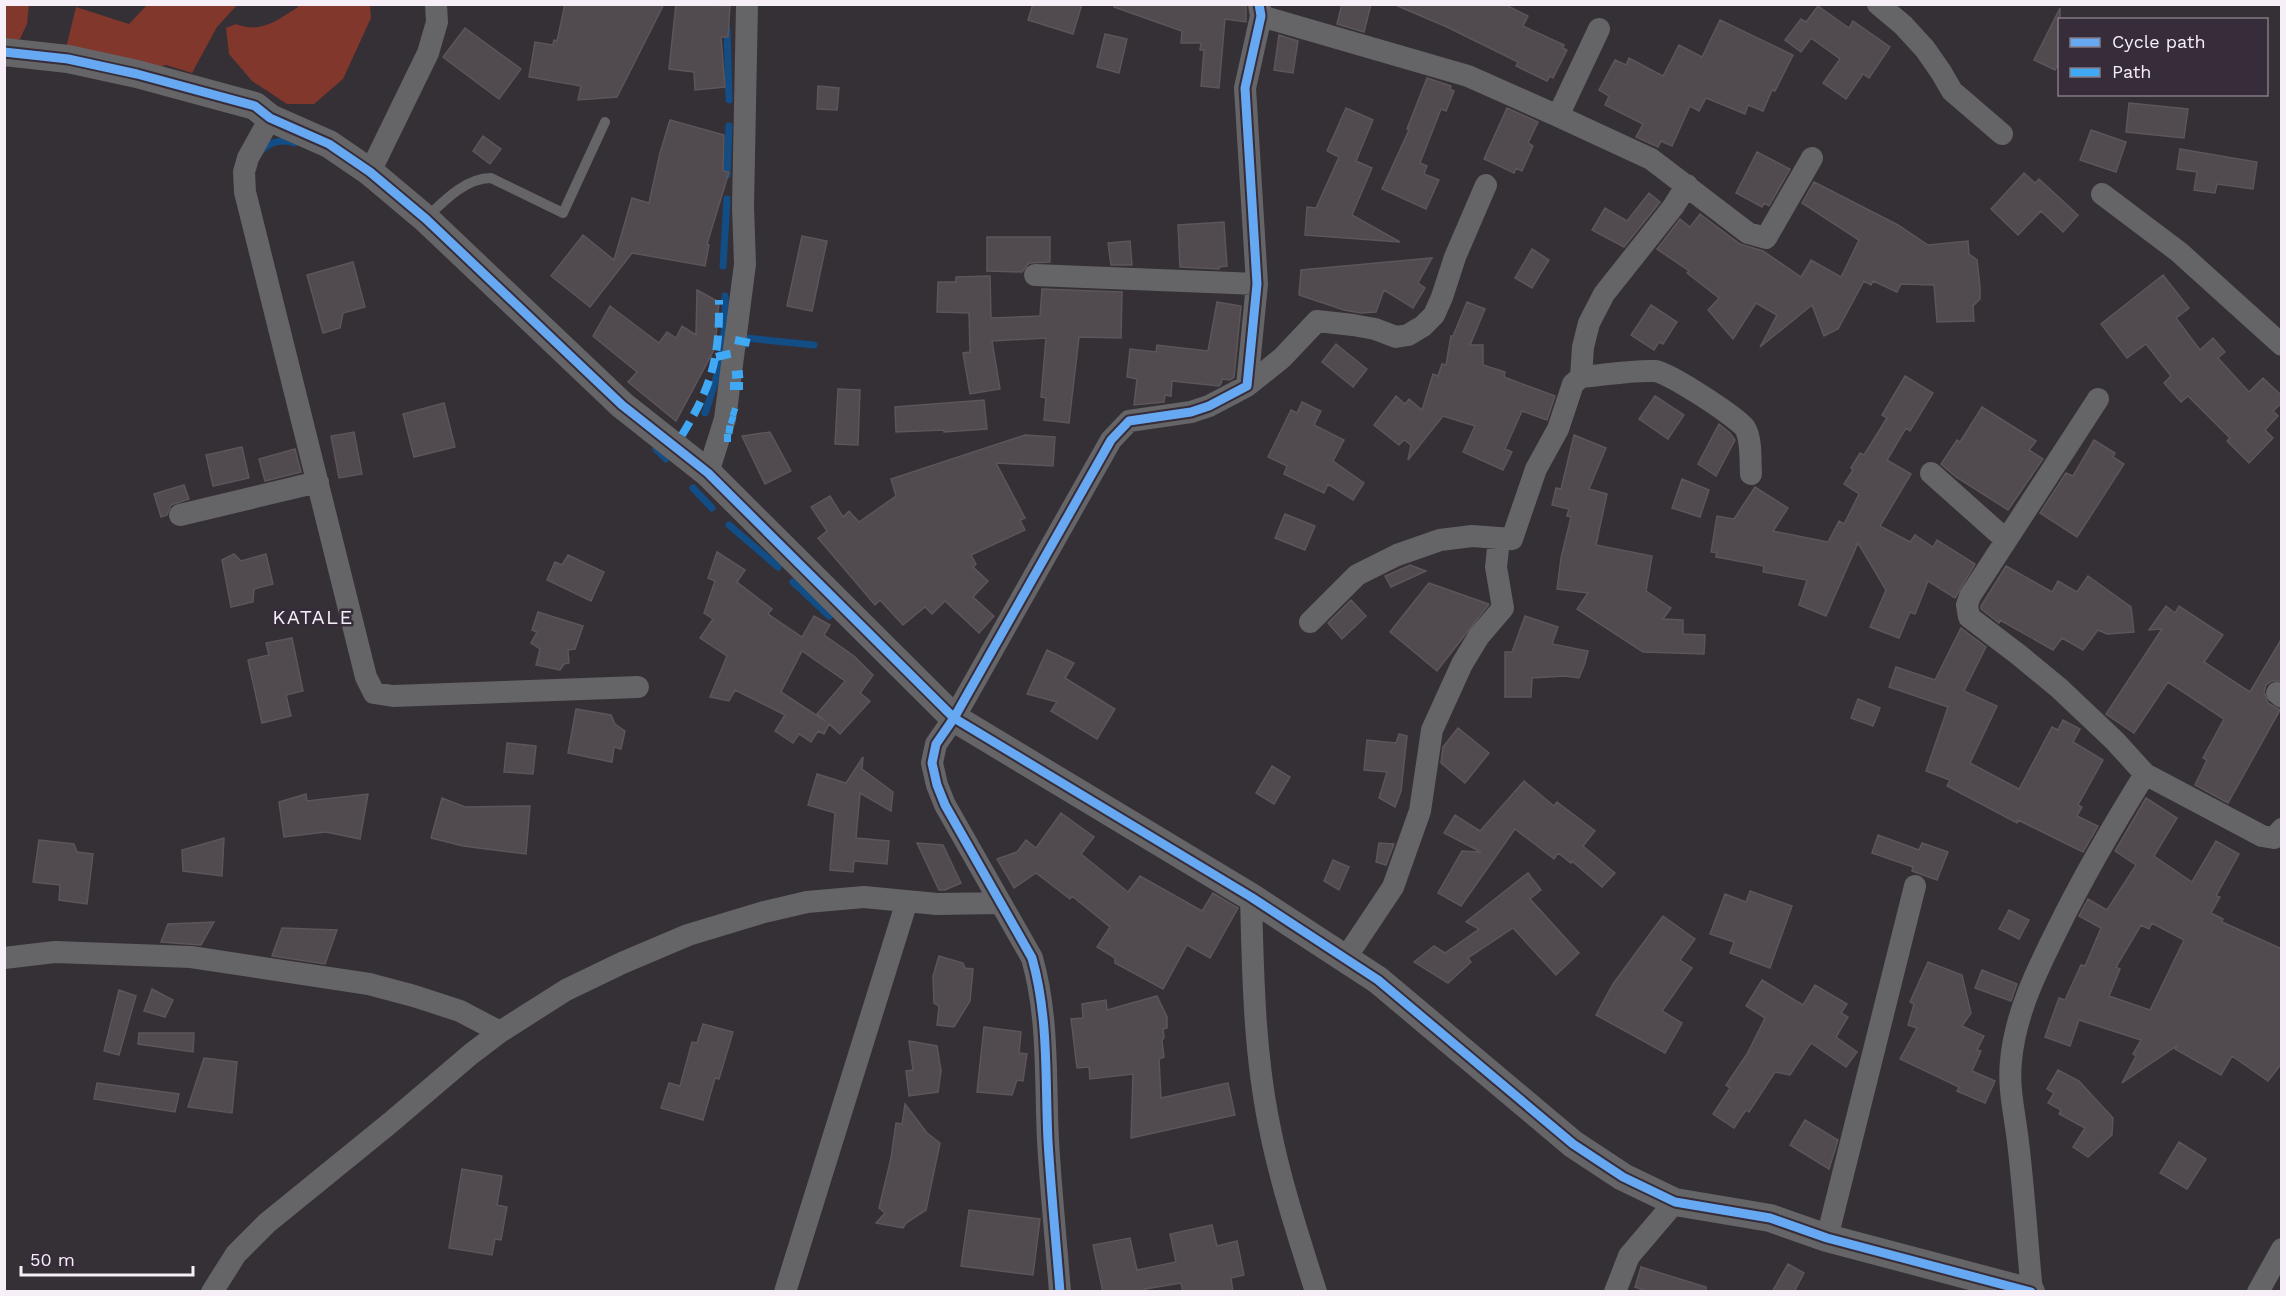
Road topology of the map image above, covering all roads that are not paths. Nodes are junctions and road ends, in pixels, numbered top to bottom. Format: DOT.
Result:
graph roads {
  1 [pos="436,4"];
  2 [pos="747,4"];
  3 [pos="1878,4"];
  4 [pos="1260,10"];
  5 [pos="1599,29"];
  6 [pos="4,52"];
  7 [pos="1558,116"];
  8 [pos="270,118"];
  9 [pos="605,122"];
  10 [pos="2002,134"];
  11 [pos="1812,158"];
  12 [pos="370,172"];
  13 [pos="1486,185"];
  14 [pos="1687,185"];
  15 [pos="2102,194"];
  16 [pos="426,219"];
  17 [pos="1035,275"];
  18 [pos="1257,284"];
  19 [pos="2282,345"];
  20 [pos="1581,377"];
  21 [pos="1246,386"];
  22 [pos="2098,399"];
  23 [pos="708,473"];
  24 [pos="1931,473"];
  25 [pos="1751,474"];
  26 [pos="318,482"];
  27 [pos="180,515"];
  28 [pos="1512,539"];
  29 [pos="2005,539"];
  30 [pos="1310,622"];
  31 [pos="638,687"];
  32 [pos="954,718"];
  33 [pos="2145,774"];
  34 [pos="2282,829"];
  35 [pos="1915,886"];
  36 [pos="1251,897"];
  37 [pos="907,901"];
  38 [pos="1000,903"];
  39 [pos="4,958"];
  40 [pos="1345,959"];
  41 [pos="500,1032"];
  42 [pos="1675,1202"];
  43 [pos="1827,1238"];
  44 [pos="2282,1249"];
  45 [pos="212,1292"];
  46 [pos="785,1292"];
  47 [pos="1060,1292"];
  48 [pos="1316,1292"];
  49 [pos="1615,1292"];
  50 [pos="2031,1292"];
  51 [pos="2258,1292"];
  1 -- 12 [label="street"];
  2 -- 23 [label="street"];
  3 -- 10 [label="street"];
  4 -- 7 [label="street"];
  4 -- 18 [label="street"];
  5 -- 7 [label="street"];
  6 -- 8 [label="street"];
  7 -- 14 [label="street"];
  8 -- 12 [label="street"];
  8 -- 26 [label="street"];
  9 -- 16 [label="lane"];
  11 -- 14 [label="street"];
  12 -- 16 [label="street"];
  13 -- 21 [label="street"];
  14 -- 20 [label="street"];
  15 -- 19 [label="street"];
  16 -- 23 [label="street"];
  17 -- 18 [label="street"];
  18 -- 21 [label="street"];
  20 -- 25 [label="street"];
  20 -- 28 [label="street"];
  21 -- 32 [label="street"];
  22 -- 29 [label="street"];
  23 -- 32 [label="street"];
  24 -- 29 [label="street"];
  26 -- 27 [label="street"];
  26 -- 31 [label="street"];
  28 -- 30 [label="street"];
  28 -- 40 [label="street"];
  29 -- 33 [label="street"];
  32 -- 36 [label="street"];
  32 -- 38 [label="street"];
  33 -- 34 [label="street"];
  33 -- 50 [label="street"];
  35 -- 43 [label="street"];
  36 -- 40 [label="street"];
  36 -- 48 [label="street"];
  37 -- 38 [label="street"];
  37 -- 41 [label="street"];
  37 -- 46 [label="street"];
  38 -- 47 [label="street"];
  39 -- 41 [label="street"];
  40 -- 42 [label="street"];
  41 -- 45 [label="street"];
  42 -- 43 [label="street"];
  42 -- 49 [label="street"];
  43 -- 50 [label="street"];
  44 -- 51 [label="street"];
}
